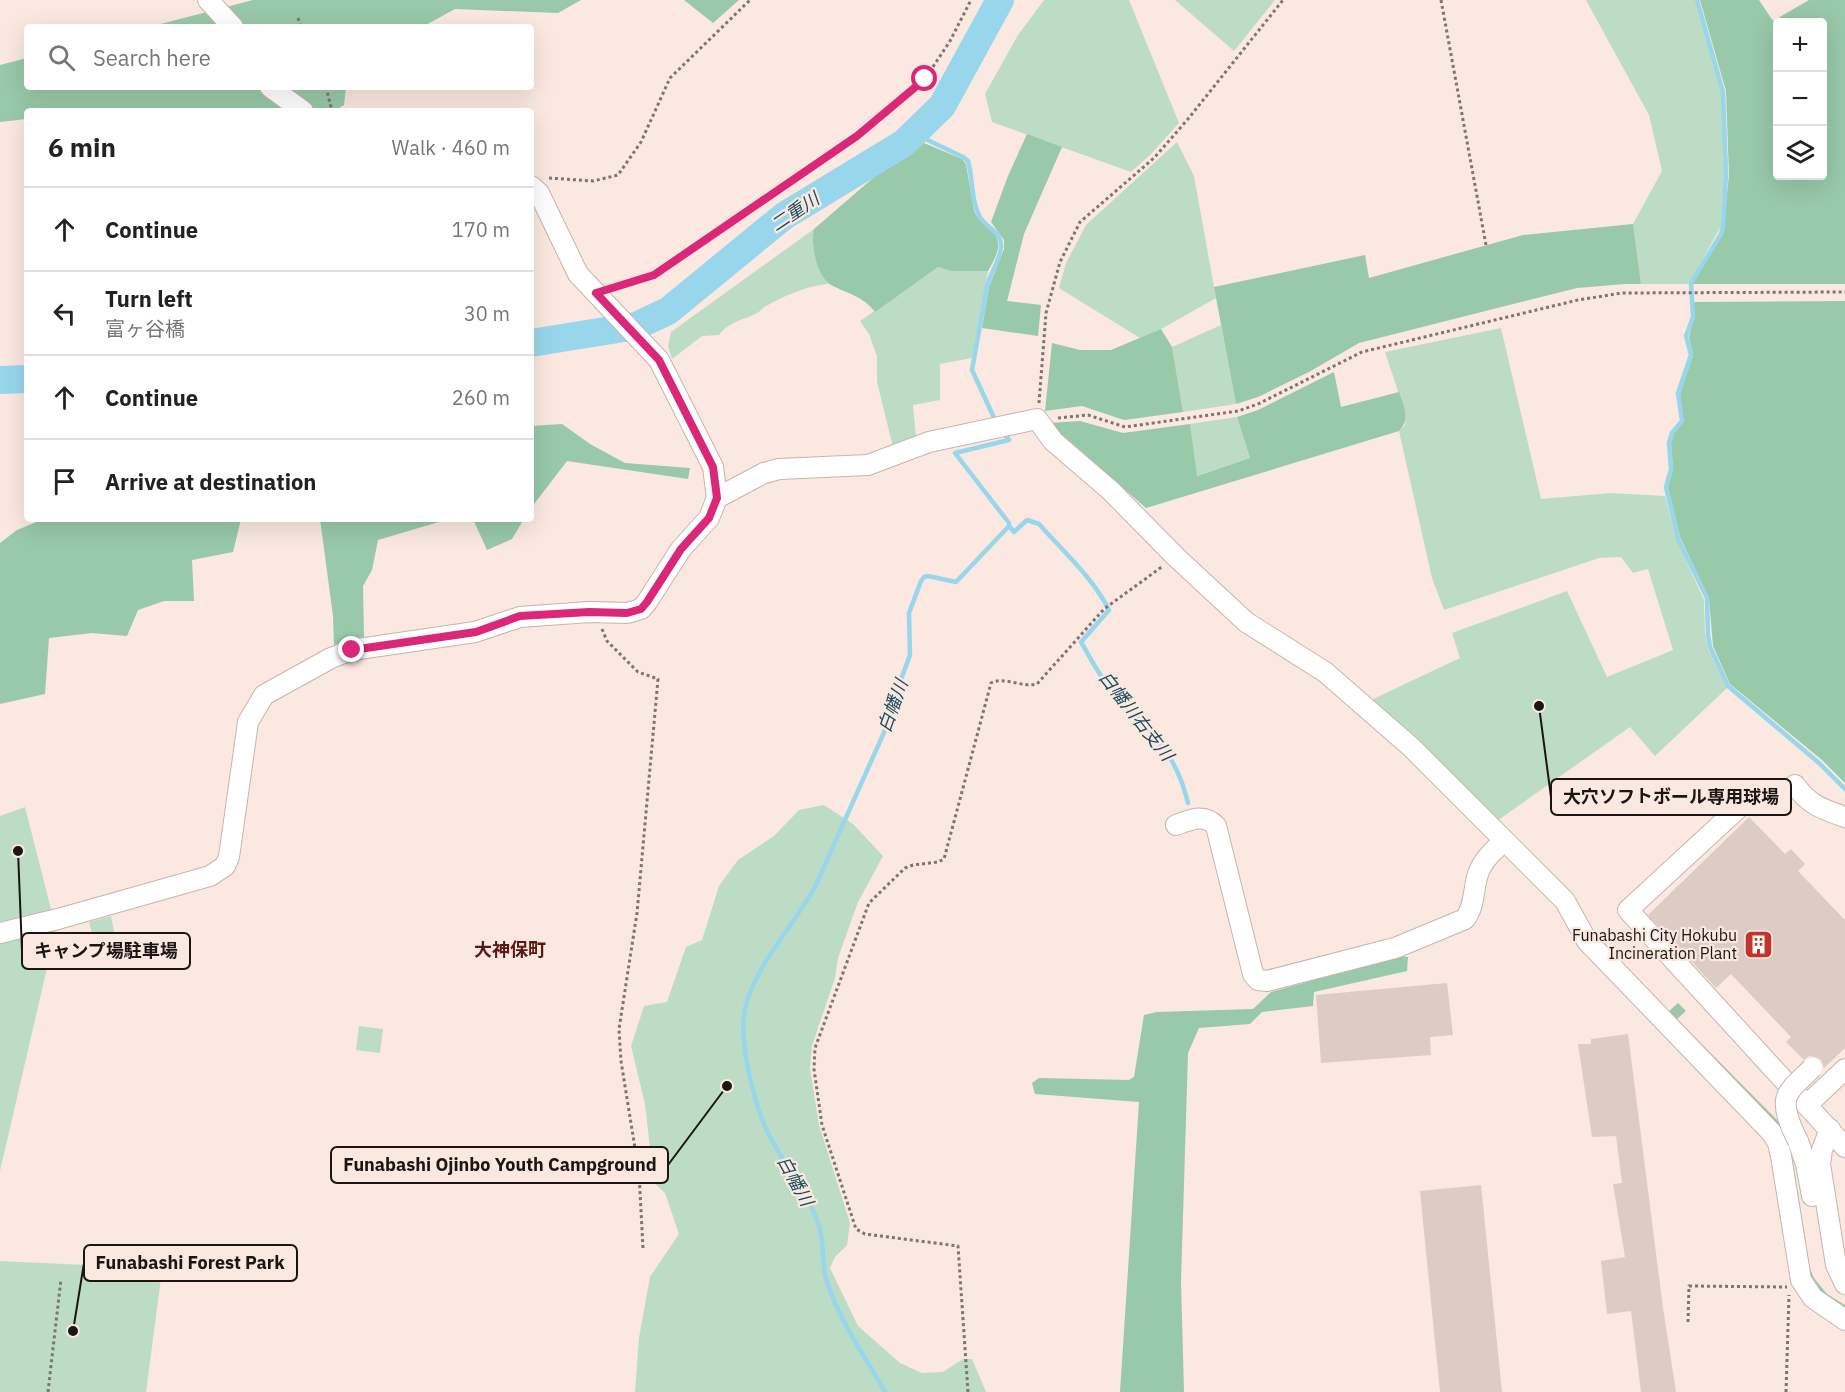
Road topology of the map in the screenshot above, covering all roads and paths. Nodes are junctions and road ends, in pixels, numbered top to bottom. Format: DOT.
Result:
graph roads {
  1 [pos="208,0"];
  2 [pos="750,0"];
  3 [pos="971,0"];
  4 [pos="1283,0"];
  5 [pos="1441,0"];
  6 [pos="298,18"];
  7 [pos="229,24"];
  8 [pos="300,24"];
  9 [pos="274,90"];
  10 [pos="327,90"];
  11 [pos="299,108"];
  12 [pos="332,108"];
  13 [pos="539,182"];
  14 [pos="1486,245"];
  15 [pos="1845,292"];
  16 [pos="598,295"];
  17 [pos="1038,419"];
  18 [pos="717,498"];
  19 [pos="1176,557"];
  20 [pos="600,613"];
  21 [pos="1795,785"];
  22 [pos="1745,802"];
  23 [pos="1845,817"];
  24 [pos="1176,825"];
  25 [pos="1504,841"];
  26 [pos="0,933"];
  27 [pos="1812,1068"];
  28 [pos="1845,1068"];
  29 [pos="1808,1104"];
  30 [pos="1830,1129"];
  31 [pos="1845,1147"];
  32 [pos="643,1248"];
  33 [pos="1799,1265"];
  34 [pos="61,1279"];
  35 [pos="1845,1286"];
  36 [pos="1790,1287"];
  37 [pos="1845,1320"];
  38 [pos="1688,1322"];
  39 [pos="48,1392"];
  40 [pos="968,1392"];
  41 [pos="1786,1392"];
  1 -- 7 [label="street"];
  2 -- 13 [label="path"];
  3 -- 16 [label="path"];
  4 -- 17 [label="path"];
  5 -- 14 [label="path"];
  6 -- 8 [label="path"];
  9 -- 11 [label="street"];
  10 -- 12 [label="path"];
  13 -- 16 [label="street"];
  15 -- 17 [label="path"];
  16 -- 18 [label="street"];
  17 -- 18 [label="street"];
  17 -- 19 [label="street"];
  18 -- 20 [label="street"];
  19 -- 25 [label="street"];
  19 -- 40 [label="path"];
  20 -- 26 [label="street"];
  20 -- 32 [label="path"];
  21 -- 23 [label="street"];
  22 -- 29 [label="street"];
  24 -- 25 [label="street"];
  25 -- 33 [label="street"];
  27 -- 35 [label="street, bridge"];
  28 -- 29 [label="street"];
  29 -- 30 [label="street"];
  30 -- 31 [label="street"];
  30 -- 35 [label="street"];
  33 -- 36 [label="path"];
  33 -- 37 [label="street"];
  34 -- 39 [label="path"];
  36 -- 38 [label="path"];
  36 -- 41 [label="path"];
}
